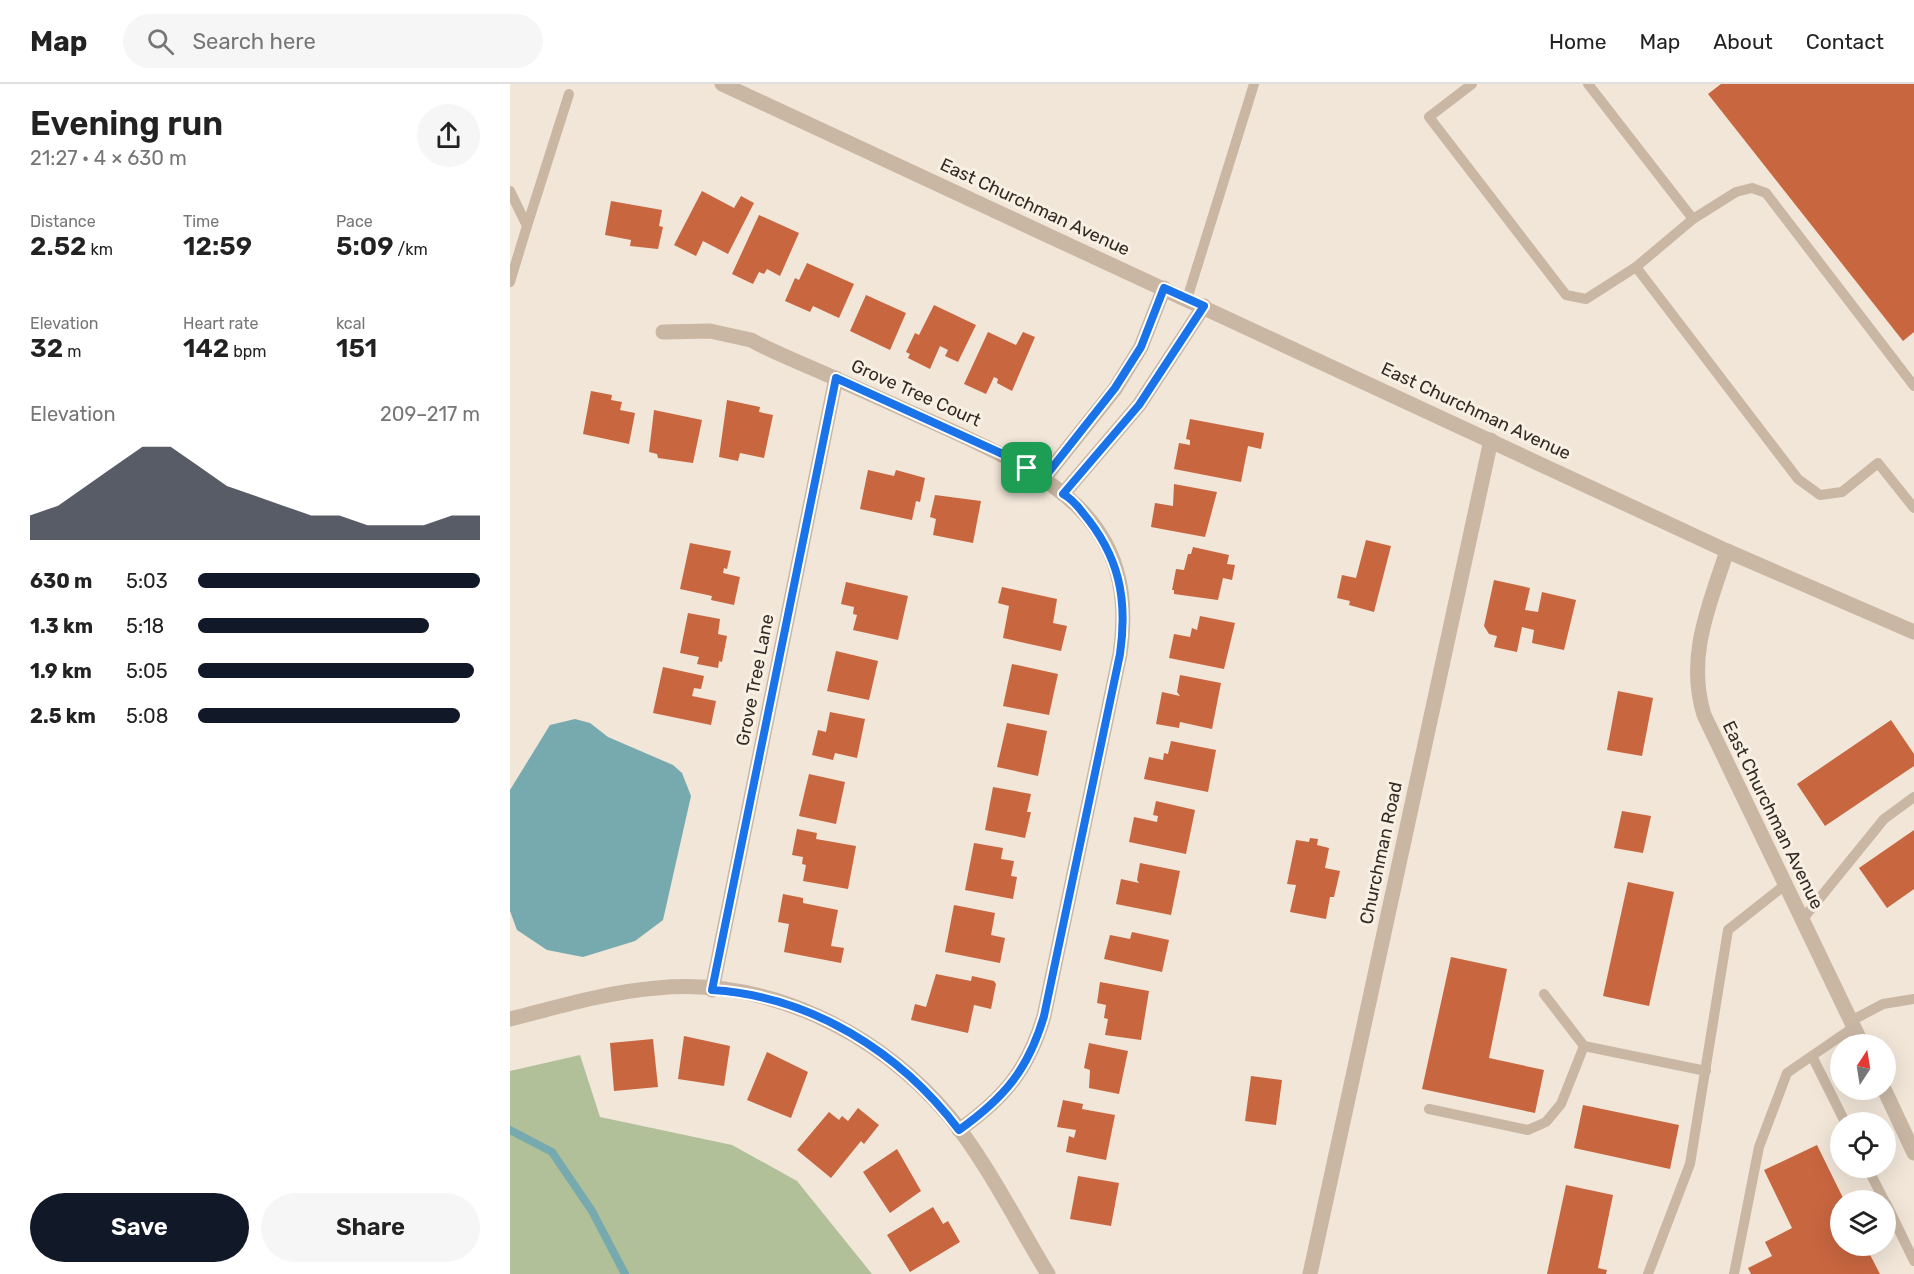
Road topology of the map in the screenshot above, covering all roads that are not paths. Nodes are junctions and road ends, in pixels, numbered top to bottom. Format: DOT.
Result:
graph roads {
  1 [pos="722,84"];
  2 [pos="1254,84"];
  3 [pos="1472,84"];
  4 [pos="1588,84"];
  5 [pos="749,90"];
  6 [pos="569,93"];
  7 [pos="510,191"];
  8 [pos="1693,219"];
  9 [pos="527,226"];
  10 [pos="1636,267"];
  11 [pos="510,282"];
  12 [pos="1164,288"];
  13 [pos="1187,299"];
  14 [pos="1204,306"];
  15 [pos="663,332"];
  16 [pos="836,378"];
  17 [pos="1914,386"];
  18 [pos="1491,440"];
  19 [pos="1044,478"];
  20 [pos="1063,494"];
  21 [pos="1914,508"];
  22 [pos="1727,551"];
  23 [pos="1914,632"];
  24 [pos="1914,797"];
  25 [pos="1785,885"];
  26 [pos="1802,920"];
  27 [pos="712,990"];
  28 [pos="1544,993"];
  29 [pos="1914,999"];
  30 [pos="510,1019"];
  31 [pos="1852,1024"];
  32 [pos="1857,1034"];
  33 [pos="1584,1046"];
  34 [pos="1812,1056"];
  35 [pos="1706,1071"];
  36 [pos="1889,1100"];
  37 [pos="1429,1109"];
  38 [pos="1840,1112"];
  39 [pos="959,1130"];
  40 [pos="1914,1152"];
  41 [pos="1896,1224"];
  42 [pos="1914,1261"];
  43 [pos="1048,1274"];
  44 [pos="1310,1274"];
  45 [pos="1648,1274"];
  46 [pos="1734,1274"];
  1 -- 5 [label="street, East Churchman Avenue"];
  2 -- 13 [label="lane"];
  3 -- 10 [label="lane"];
  4 -- 8 [label="lane"];
  5 -- 12 [label="street, East Churchman Avenue"];
  6 -- 9 [label="lane"];
  7 -- 9 [label="lane"];
  8 -- 10 [label="lane"];
  8 -- 17 [label="lane"];
  9 -- 11 [label="lane"];
  10 -- 21 [label="lane"];
  12 -- 13 [label="street, East Churchman Avenue"];
  12 -- 19 [label="street"];
  13 -- 14 [label="street, East Churchman Avenue"];
  14 -- 18 [label="street, East Churchman Avenue"];
  14 -- 20 [label="street"];
  15 -- 16 [label="street, Grove Tree Court"];
  16 -- 19 [label="street, Grove Tree Court"];
  16 -- 27 [label="street, Grove Tree Lane"];
  18 -- 22 [label="street, East Churchman Avenue"];
  18 -- 44 [label="street, Churchman Road"];
  19 -- 20 [label="street, Grove Tree Court"];
  20 -- 39 [label="street, Grove Tree Court"];
  22 -- 23 [label="street"];
  22 -- 25 [label="street, East Churchman Avenue"];
  24 -- 26 [label="lane"];
  25 -- 26 [label="street, East Churchman Avenue"];
  25 -- 35 [label="lane"];
  26 -- 31 [label="street, East Churchman Avenue"];
  27 -- 30 [label="street"];
  27 -- 39 [label="street"];
  28 -- 33 [label="lane"];
  29 -- 31 [label="lane"];
  31 -- 32 [label="street, East Churchman Avenue"];
  31 -- 34 [label="lane"];
  33 -- 35 [label="lane"];
  33 -- 37 [label="lane"];
  34 -- 38 [label="lane"];
  34 -- 46 [label="lane"];
  35 -- 45 [label="lane"];
  36 -- 40 [label="street"];
  39 -- 43 [label="street"];
  41 -- 42 [label="lane"];
}
